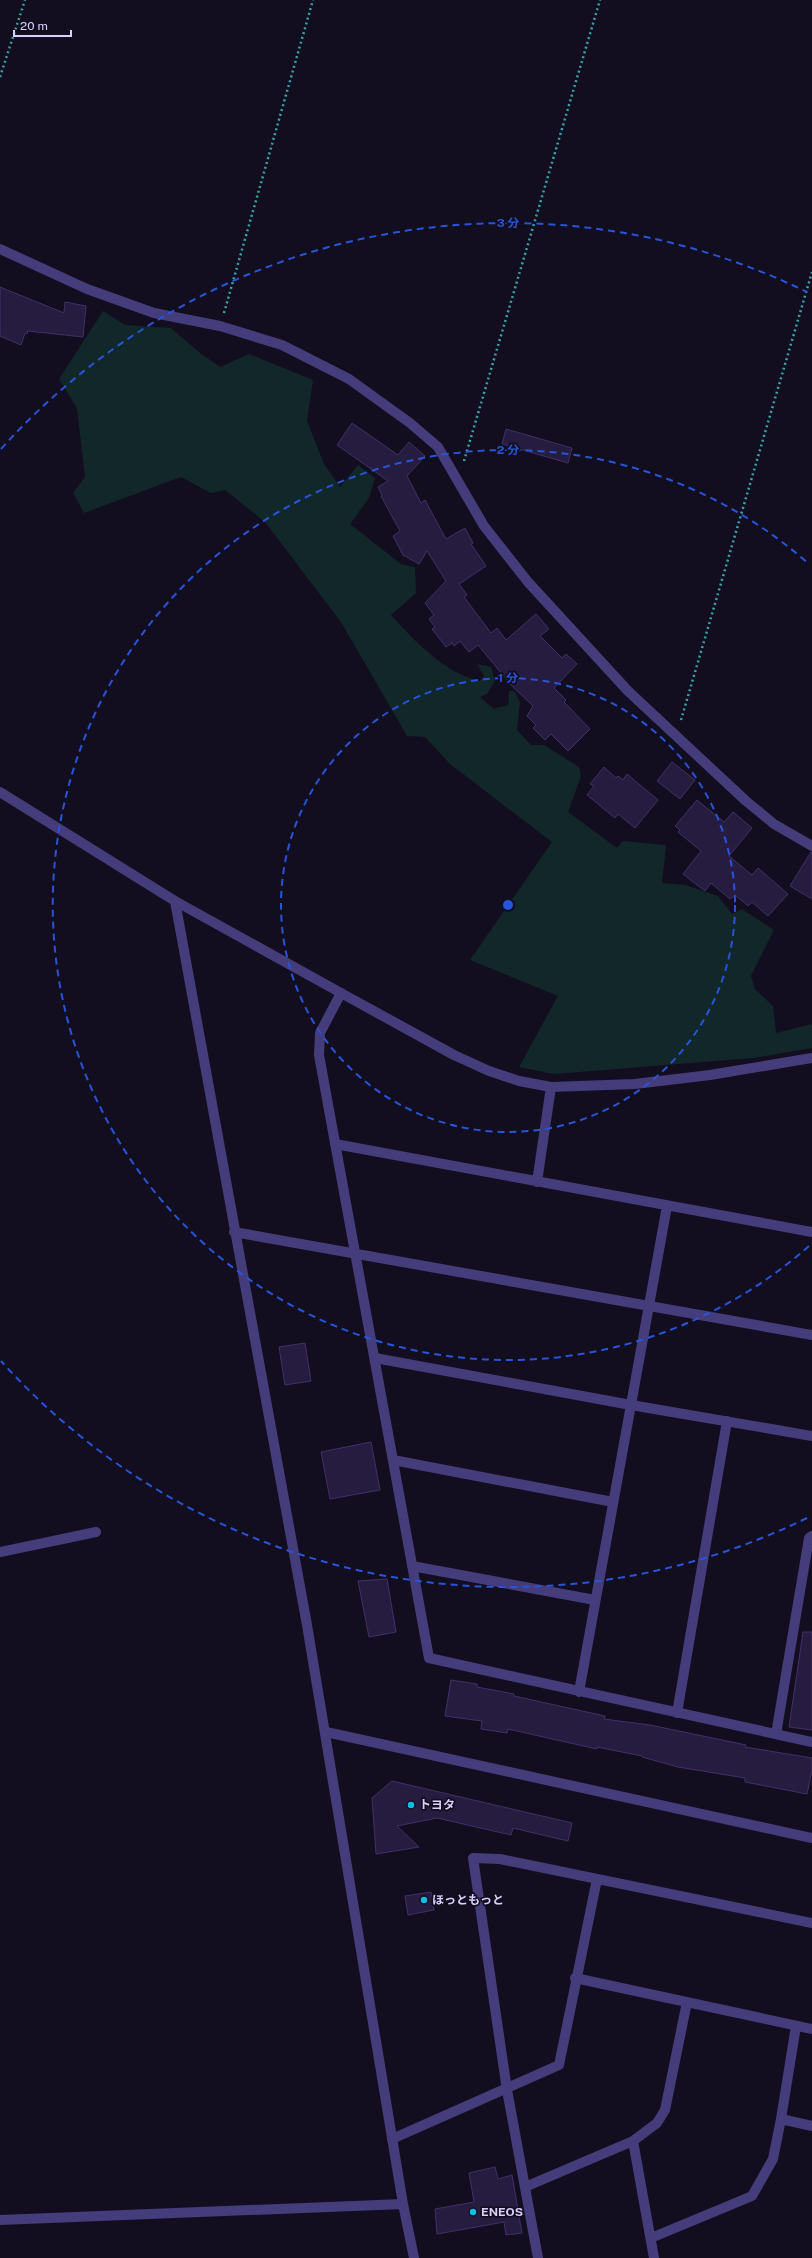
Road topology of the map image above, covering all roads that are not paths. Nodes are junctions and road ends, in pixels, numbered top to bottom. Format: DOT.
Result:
graph roads {
  1 [pos="0,249"];
  2 [pos="0,792"];
  3 [pos="812,846"];
  4 [pos="174,901"];
  5 [pos="340,994"];
  6 [pos="812,1058"];
  7 [pos="551,1087"];
  8 [pos="335,1144"];
  9 [pos="537,1182"];
  10 [pos="667,1206"];
  11 [pos="234,1232"];
  12 [pos="812,1232"];
  13 [pos="354,1254"];
  14 [pos="649,1306"];
  15 [pos="812,1335"];
  16 [pos="375,1358"];
  17 [pos="631,1405"];
  18 [pos="727,1421"];
  19 [pos="812,1436"];
  20 [pos="394,1460"];
  21 [pos="613,1502"];
  22 [pos="96,1532"];
  23 [pos="812,1536"];
  24 [pos="0,1552"];
  25 [pos="412,1566"];
  26 [pos="595,1600"];
  27 [pos="579,1692"];
  28 [pos="677,1713"];
  29 [pos="326,1732"];
  30 [pos="776,1734"];
  31 [pos="812,1742"];
  32 [pos="812,1838"];
  33 [pos="597,1879"];
  34 [pos="812,1923"];
  35 [pos="575,1978"];
  36 [pos="687,2002"];
  37 [pos="796,2026"];
  38 [pos="812,2029"];
  39 [pos="507,2090"];
  40 [pos="781,2119"];
  41 [pos="812,2126"];
  42 [pos="392,2140"];
  43 [pos="633,2141"];
  44 [pos="525,2187"];
  45 [pos="403,2204"];
  46 [pos="0,2220"];
  47 [pos="651,2238"];
  48 [pos="414,2258"];
  49 [pos="538,2258"];
  50 [pos="654,2258"];
  1 -- 3 [label="street"];
  2 -- 4 [label="street"];
  4 -- 5 [label="street"];
  4 -- 11 [label="street"];
  5 -- 7 [label="street"];
  5 -- 8 [label="street"];
  6 -- 7 [label="street"];
  7 -- 9 [label="street"];
  8 -- 9 [label="street"];
  8 -- 13 [label="street"];
  9 -- 10 [label="street"];
  10 -- 12 [label="street"];
  10 -- 14 [label="street"];
  11 -- 13 [label="street"];
  11 -- 29 [label="street"];
  13 -- 14 [label="street"];
  13 -- 16 [label="street"];
  14 -- 15 [label="street"];
  14 -- 17 [label="street"];
  16 -- 17 [label="street"];
  16 -- 20 [label="street"];
  17 -- 18 [label="street"];
  17 -- 21 [label="street"];
  18 -- 19 [label="street"];
  18 -- 28 [label="street"];
  20 -- 21 [label="street"];
  20 -- 25 [label="street"];
  21 -- 26 [label="street"];
  22 -- 24 [label="street"];
  23 -- 30 [label="street"];
  25 -- 26 [label="street"];
  25 -- 27 [label="street"];
  26 -- 27 [label="street"];
  27 -- 28 [label="street"];
  28 -- 30 [label="street"];
  29 -- 32 [label="street"];
  29 -- 42 [label="street"];
  30 -- 31 [label="street"];
  33 -- 34 [label="street"];
  33 -- 35 [label="street"];
  33 -- 39 [label="street"];
  35 -- 36 [label="street"];
  35 -- 39 [label="street"];
  36 -- 37 [label="street"];
  36 -- 43 [label="street"];
  37 -- 38 [label="street"];
  37 -- 40 [label="street"];
  39 -- 42 [label="street"];
  39 -- 44 [label="street"];
  40 -- 41 [label="street"];
  40 -- 47 [label="street"];
  42 -- 45 [label="street"];
  43 -- 44 [label="street"];
  43 -- 47 [label="street"];
  44 -- 49 [label="street"];
  45 -- 46 [label="street"];
  45 -- 48 [label="street"];
  47 -- 50 [label="street"];
}
